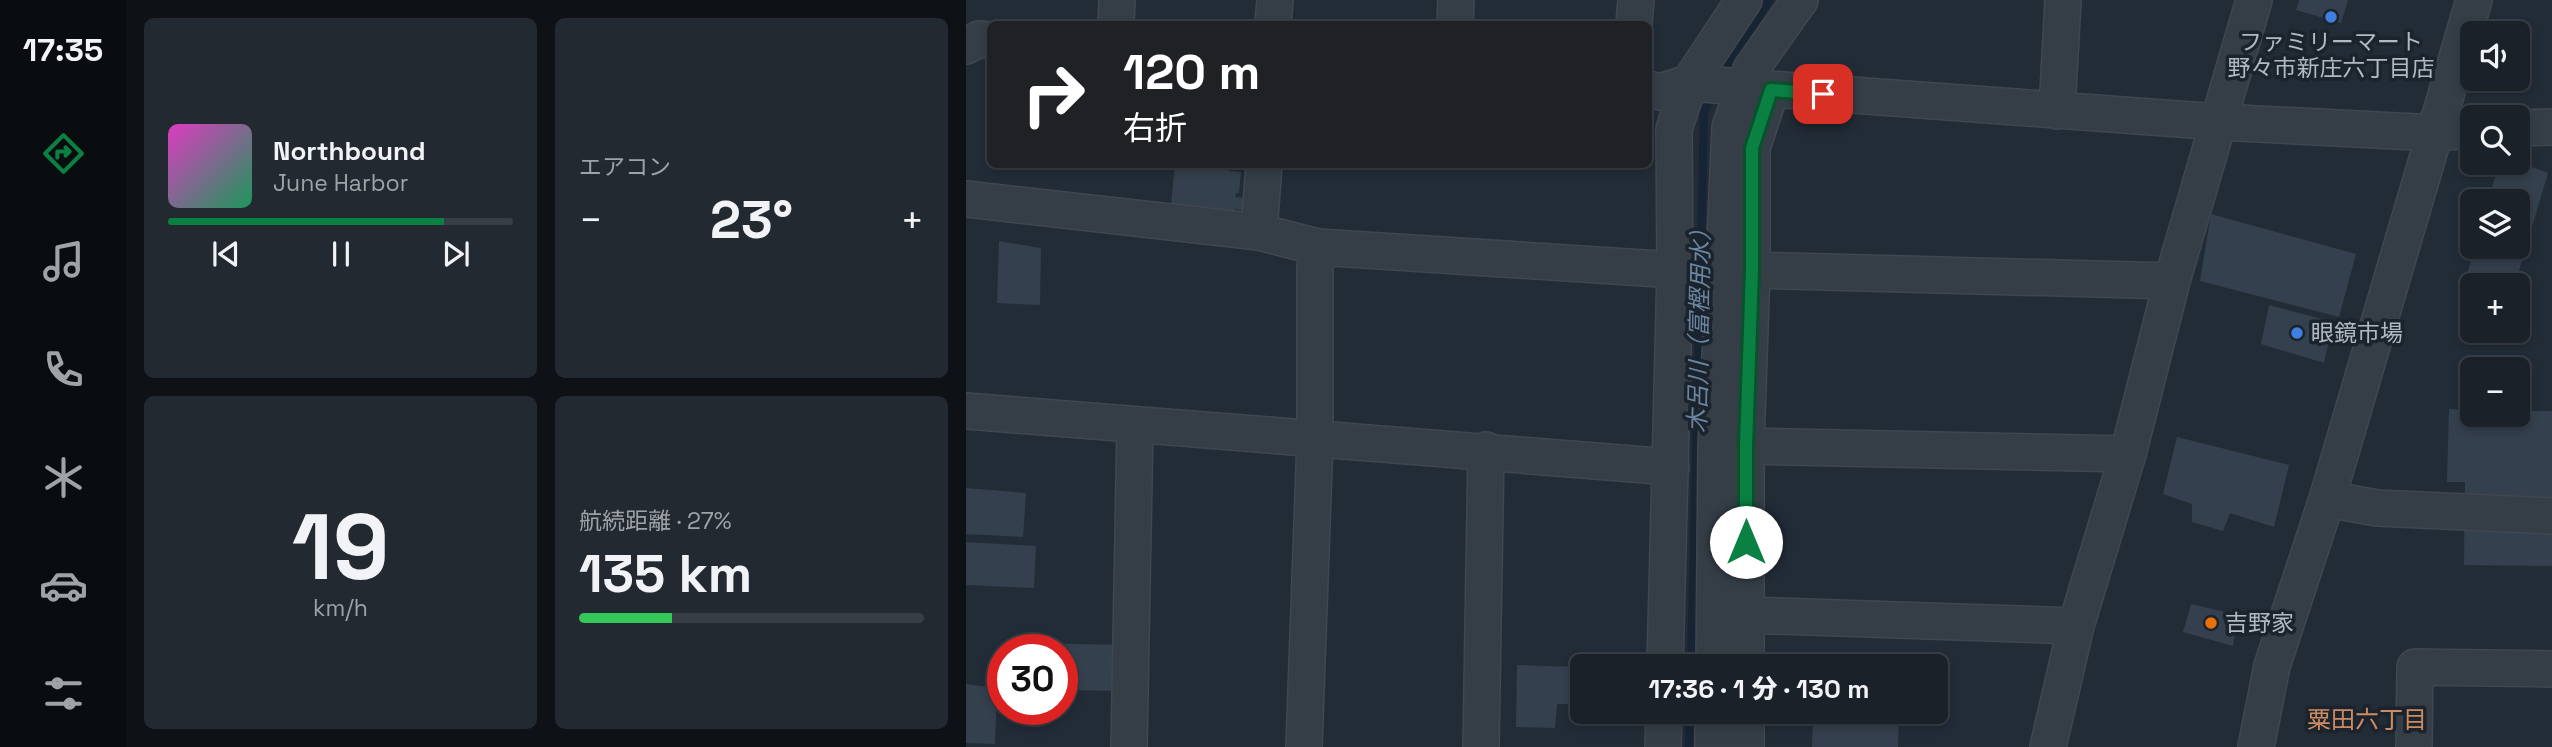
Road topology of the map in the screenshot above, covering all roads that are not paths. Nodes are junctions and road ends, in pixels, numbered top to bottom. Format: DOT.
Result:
graph roads {
  1 [pos="1117,0"];
  2 [pos="1275,0"];
  3 [pos="1456,0"];
  4 [pos="1636,0"];
  5 [pos="1744,0"];
  6 [pos="1800,0"];
  7 [pos="2063,0"];
  8 [pos="2254,0"];
  9 [pos="2474,0"];
  10 [pos="1116,21"];
  11 [pos="1273,21"];
  12 [pos="1455,21"];
  13 [pos="1634,21"];
  14 [pos="987,40"];
  15 [pos="966,46"];
  16 [pos="1730,86"];
  17 [pos="1652,90"];
  18 [pos="2057,111"];
  19 [pos="2219,122"];
  20 [pos="2552,127"];
  21 [pos="2530,128"];
  22 [pos="2460,131"];
  23 [pos="2436,132"];
  24 [pos="1264,168"];
  25 [pos="966,199"];
  26 [pos="1259,232"];
  27 [pos="1318,247"];
  28 [pos="1675,270"];
  29 [pos="1752,270"];
  30 [pos="2172,281"];
  31 [pos="966,411"];
  32 [pos="1135,425"];
  33 [pos="1315,440"];
  34 [pos="1746,446"];
  35 [pos="1486,450"];
  36 [pos="2128,454"];
  37 [pos="1671,467"];
  38 [pos="2327,499"];
  39 [pos="2552,516"];
  40 [pos="1746,615"];
  41 [pos="2076,626"];
  42 [pos="1665,654"];
  43 [pos="1713,654"];
  44 [pos="1746,654"];
  45 [pos="2552,669"];
  46 [pos="1664,724"];
  47 [pos="1713,724"];
  48 [pos="1746,724"];
  49 [pos="1129,747"];
  50 [pos="1304,747"];
  51 [pos="1481,747"];
  52 [pos="1663,747"];
  53 [pos="1713,747"];
  54 [pos="1746,747"];
  55 [pos="2048,747"];
  56 [pos="2256,747"];
  57 [pos="2414,747"];
  1 -- 10 [label="street"];
  2 -- 11 [label="street"];
  3 -- 12 [label="street"];
  4 -- 13 [label="street"];
  5 -- 16 [label="street"];
  6 -- 16 [label="street"];
  7 -- 18 [label="street"];
  8 -- 19 [label="street"];
  9 -- 23 [label="street"];
  14 -- 15 [label="street"];
  16 -- 17 [label="street"];
  16 -- 18 [label="street"];
  16 -- 28 [label="street"];
  16 -- 29 [label="street"];
  16 -- 43 [label="street"];
  18 -- 19 [label="street"];
  19 -- 23 [label="street"];
  19 -- 30 [label="street"];
  20 -- 21 [label="street"];
  22 -- 23 [label="street"];
  23 -- 38 [label="street"];
  24 -- 26 [label="street"];
  25 -- 26 [label="street"];
  26 -- 27 [label="street"];
  27 -- 28 [label="street"];
  27 -- 33 [label="street"];
  28 -- 37 [label="street"];
  29 -- 30 [label="street"];
  29 -- 34 [label="street"];
  30 -- 36 [label="street"];
  31 -- 32 [label="street"];
  32 -- 33 [label="street"];
  32 -- 49 [label="street"];
  33 -- 35 [label="street"];
  33 -- 50 [label="street"];
  34 -- 36 [label="street"];
  34 -- 40 [label="street"];
  35 -- 37 [label="street"];
  35 -- 51 [label="street"];
  36 -- 41 [label="street"];
  37 -- 42 [label="street"];
  38 -- 39 [label="street"];
  38 -- 56 [label="street"];
  40 -- 41 [label="street"];
  40 -- 44 [label="street"];
  41 -- 55 [label="street"];
  45 -- 57 [label="street"];
  46 -- 52 [label="street"];
  47 -- 53 [label="street"];
  48 -- 54 [label="street"];
}
